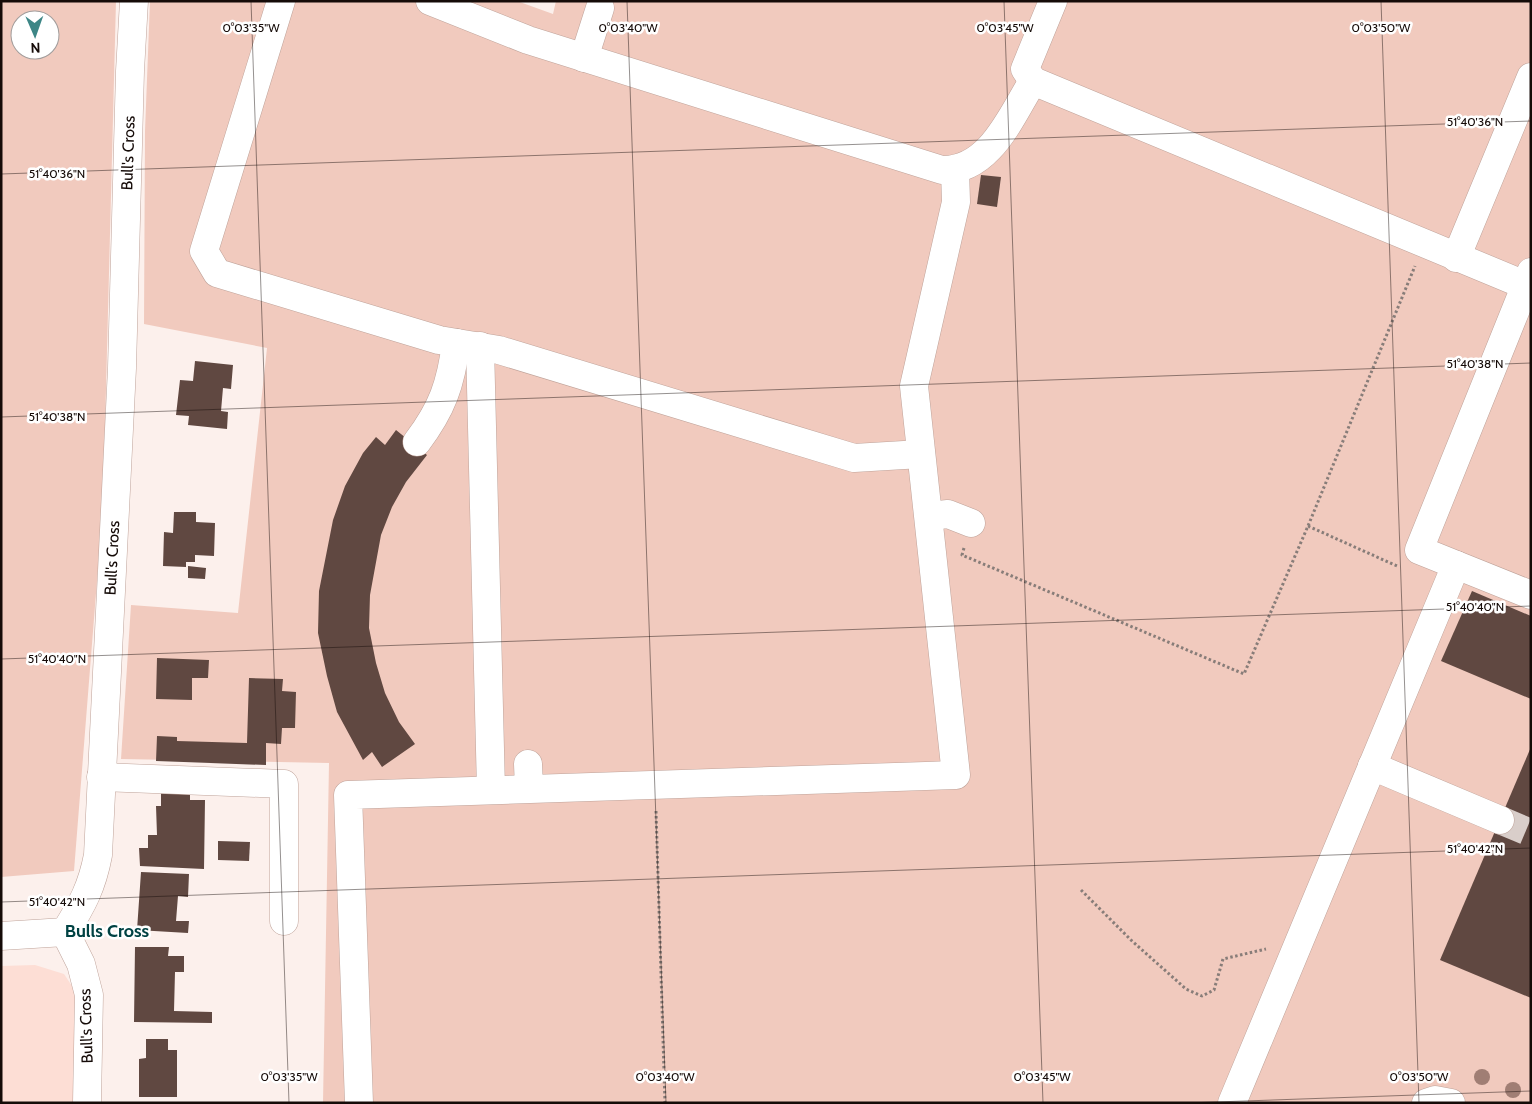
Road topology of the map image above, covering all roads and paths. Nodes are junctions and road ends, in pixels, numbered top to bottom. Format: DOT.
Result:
graph roads {
  1 [pos="134,1"];
  2 [pos="281,1"];
  3 [pos="430,1"];
  4 [pos="1053,1"];
  5 [pos="600,8"];
  6 [pos="584,58"];
  7 [pos="1531,77"];
  8 [pos="1033,81"];
  9 [pos="956,170"];
  10 [pos="1424,244"];
  11 [pos="1456,258"];
  12 [pos="1528,278"];
  13 [pos="468,345"];
  14 [pos="417,442"];
  15 [pos="922,454"];
  16 [pos="929,516"];
  17 [pos="971,523"];
  18 [pos="1308,526"];
  19 [pos="1419,550"];
  20 [pos="1456,565"];
  21 [pos="1531,595"];
  22 [pos="1372,766"];
  23 [pos="102,777"];
  24 [pos="655,785"];
  25 [pos="491,790"];
  26 [pos="1500,820"];
  27 [pos="1081,890"];
  28 [pos="284,921"];
  29 [pos="65,932"];
  30 [pos="1,936"];
  31 [pos="1292,960"];
  32 [pos="87,1103"];
  33 [pos="359,1103"];
  34 [pos="666,1103"];
  35 [pos="1232,1103"];
  36 [pos="1426,1103"];
  37 [pos="1451,1103"];
  1 -- 23 [label="street, Bull's Cross"];
  2 -- 13 [label="street"];
  3 -- 6 [label="street"];
  4 -- 8 [label="street"];
  5 -- 6 [label="street"];
  6 -- 9 [label="street"];
  7 -- 11 [label="street"];
  8 -- 9 [label="street"];
  8 -- 10 [label="street"];
  9 -- 15 [label="street"];
  10 -- 11 [label="street"];
  10 -- 18 [label="path"];
  11 -- 12 [label="street"];
  12 -- 19 [label="street"];
  13 -- 14 [label="street"];
  13 -- 15 [label="street"];
  13 -- 25 [label="street"];
  15 -- 16 [label="street"];
  16 -- 17 [label="street"];
  16 -- 24 [label="street"];
  17 -- 18 [label="path"];
  18 -- 19 [label="path"];
  19 -- 20 [label="street"];
  20 -- 21 [label="street"];
  20 -- 22 [label="street"];
  22 -- 26 [label="street"];
  22 -- 31 [label="street"];
  23 -- 28 [label="street"];
  23 -- 29 [label="street, Bull's Cross"];
  24 -- 25 [label="street"];
  24 -- 34 [label="path"];
  25 -- 33 [label="street"];
  27 -- 31 [label="path"];
  29 -- 30 [label="street"];
  29 -- 32 [label="street, Bull's Cross"];
  31 -- 35 [label="street"];
  36 -- 37 [label="street"];
}
